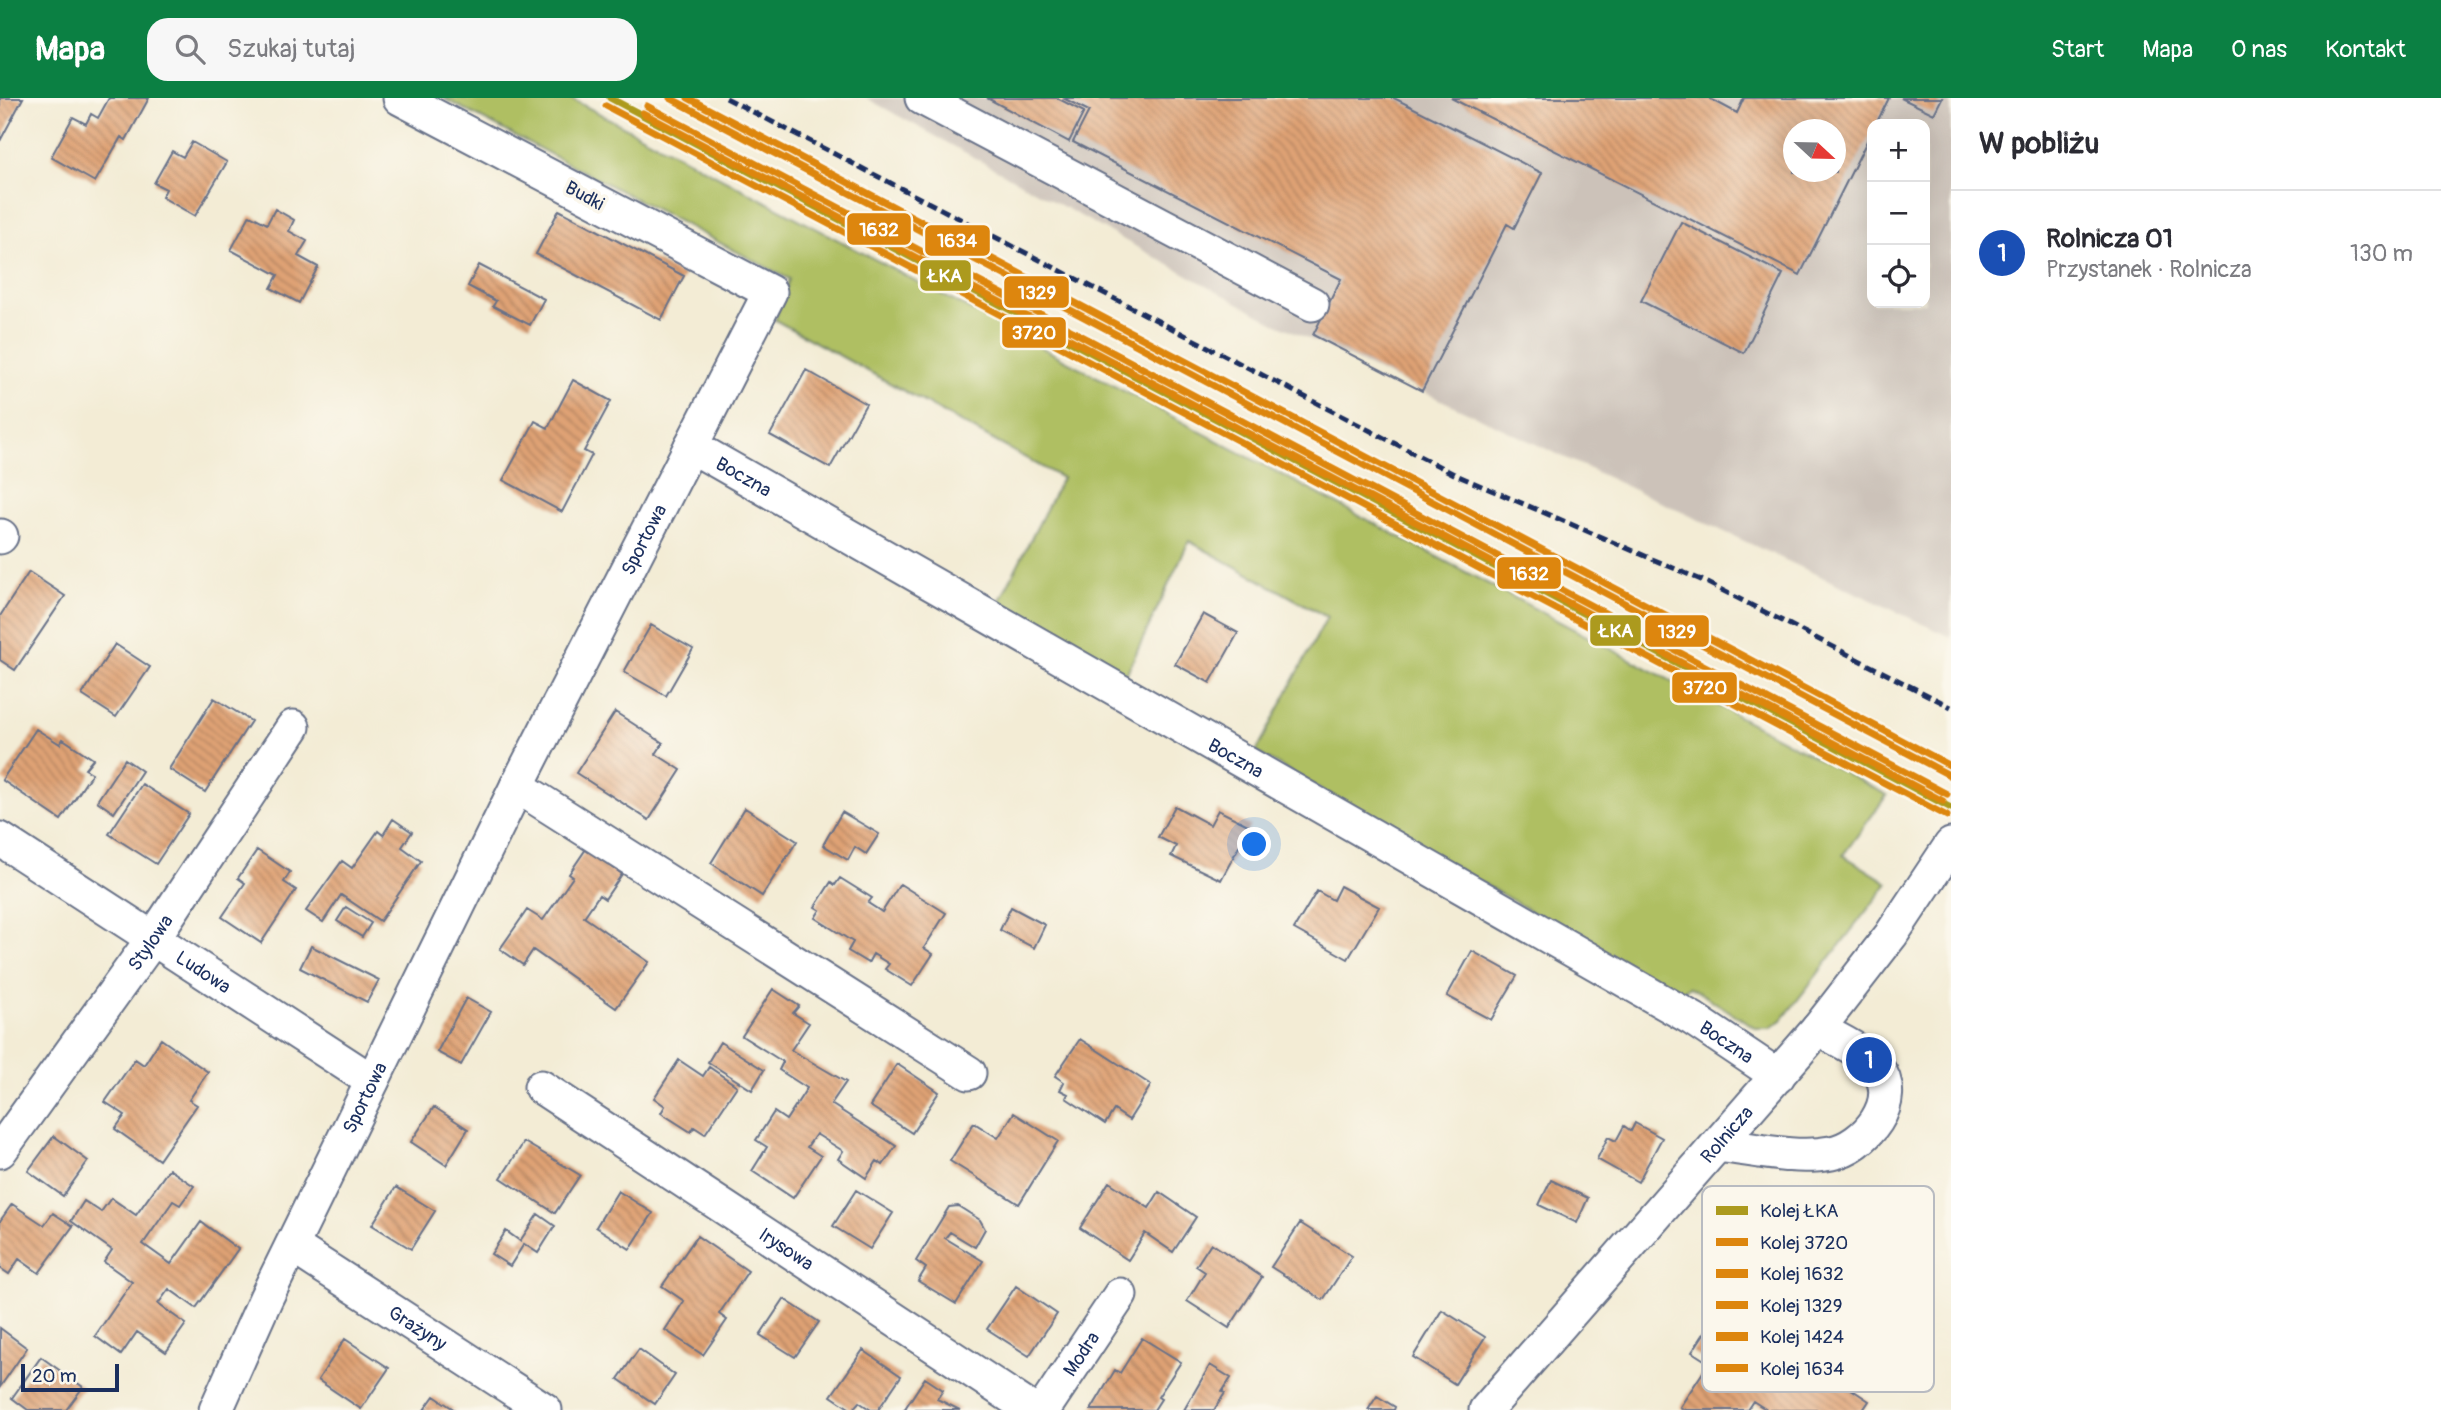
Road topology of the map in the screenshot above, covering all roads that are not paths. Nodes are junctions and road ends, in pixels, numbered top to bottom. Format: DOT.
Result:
graph roads {
  1 [pos="400,98"];
  2 [pos="922,98"];
  3 [pos="770,292"];
  4 [pos="1312,304"];
  5 [pos="691,446"];
  6 [pos="293,727"];
  7 [pos="517,786"];
  8 [pos="0,839"];
  9 [pos="1951,845"];
  10 [pos="152,940"];
  11 [pos="1818,1028"];
  12 [pos="969,1073"];
  13 [pos="1778,1076"];
  14 [pos="372,1081"];
  15 [pos="541,1087"];
  16 [pos="1718,1145"];
  17 [pos="0,1151"];
  18 [pos="292,1246"];
  19 [pos="1120,1295"];
  20 [pos="216,1410"];
  21 [pos="545,1410"];
  22 [pos="1032,1410"];
  23 [pos="1043,1410"];
  24 [pos="1486,1410"];
  1 -- 3 [label="street, Budki"];
  2 -- 4 [label="street"];
  3 -- 5 [label="street, Sportowa"];
  5 -- 7 [label="street, Sportowa"];
  5 -- 13 [label="street, Boczna"];
  6 -- 10 [label="street, Stylowa"];
  7 -- 12 [label="street"];
  7 -- 14 [label="street, Sportowa"];
  8 -- 10 [label="street, Ludowa"];
  9 -- 11 [label="street, Rolnicza"];
  10 -- 14 [label="street, Ludowa"];
  10 -- 17 [label="street, Stylowa"];
  11 -- 13 [label="street, Rolnicza"];
  11 -- 16 [label="street"];
  13 -- 16 [label="street, Rolnicza"];
  14 -- 18 [label="street, Sportowa"];
  15 -- 22 [label="street, Irysowa"];
  16 -- 24 [label="street, Rolnicza"];
  18 -- 20 [label="street, Sportowa"];
  18 -- 21 [label="street, Grażyny"];
  19 -- 23 [label="street, Modra"];
}
